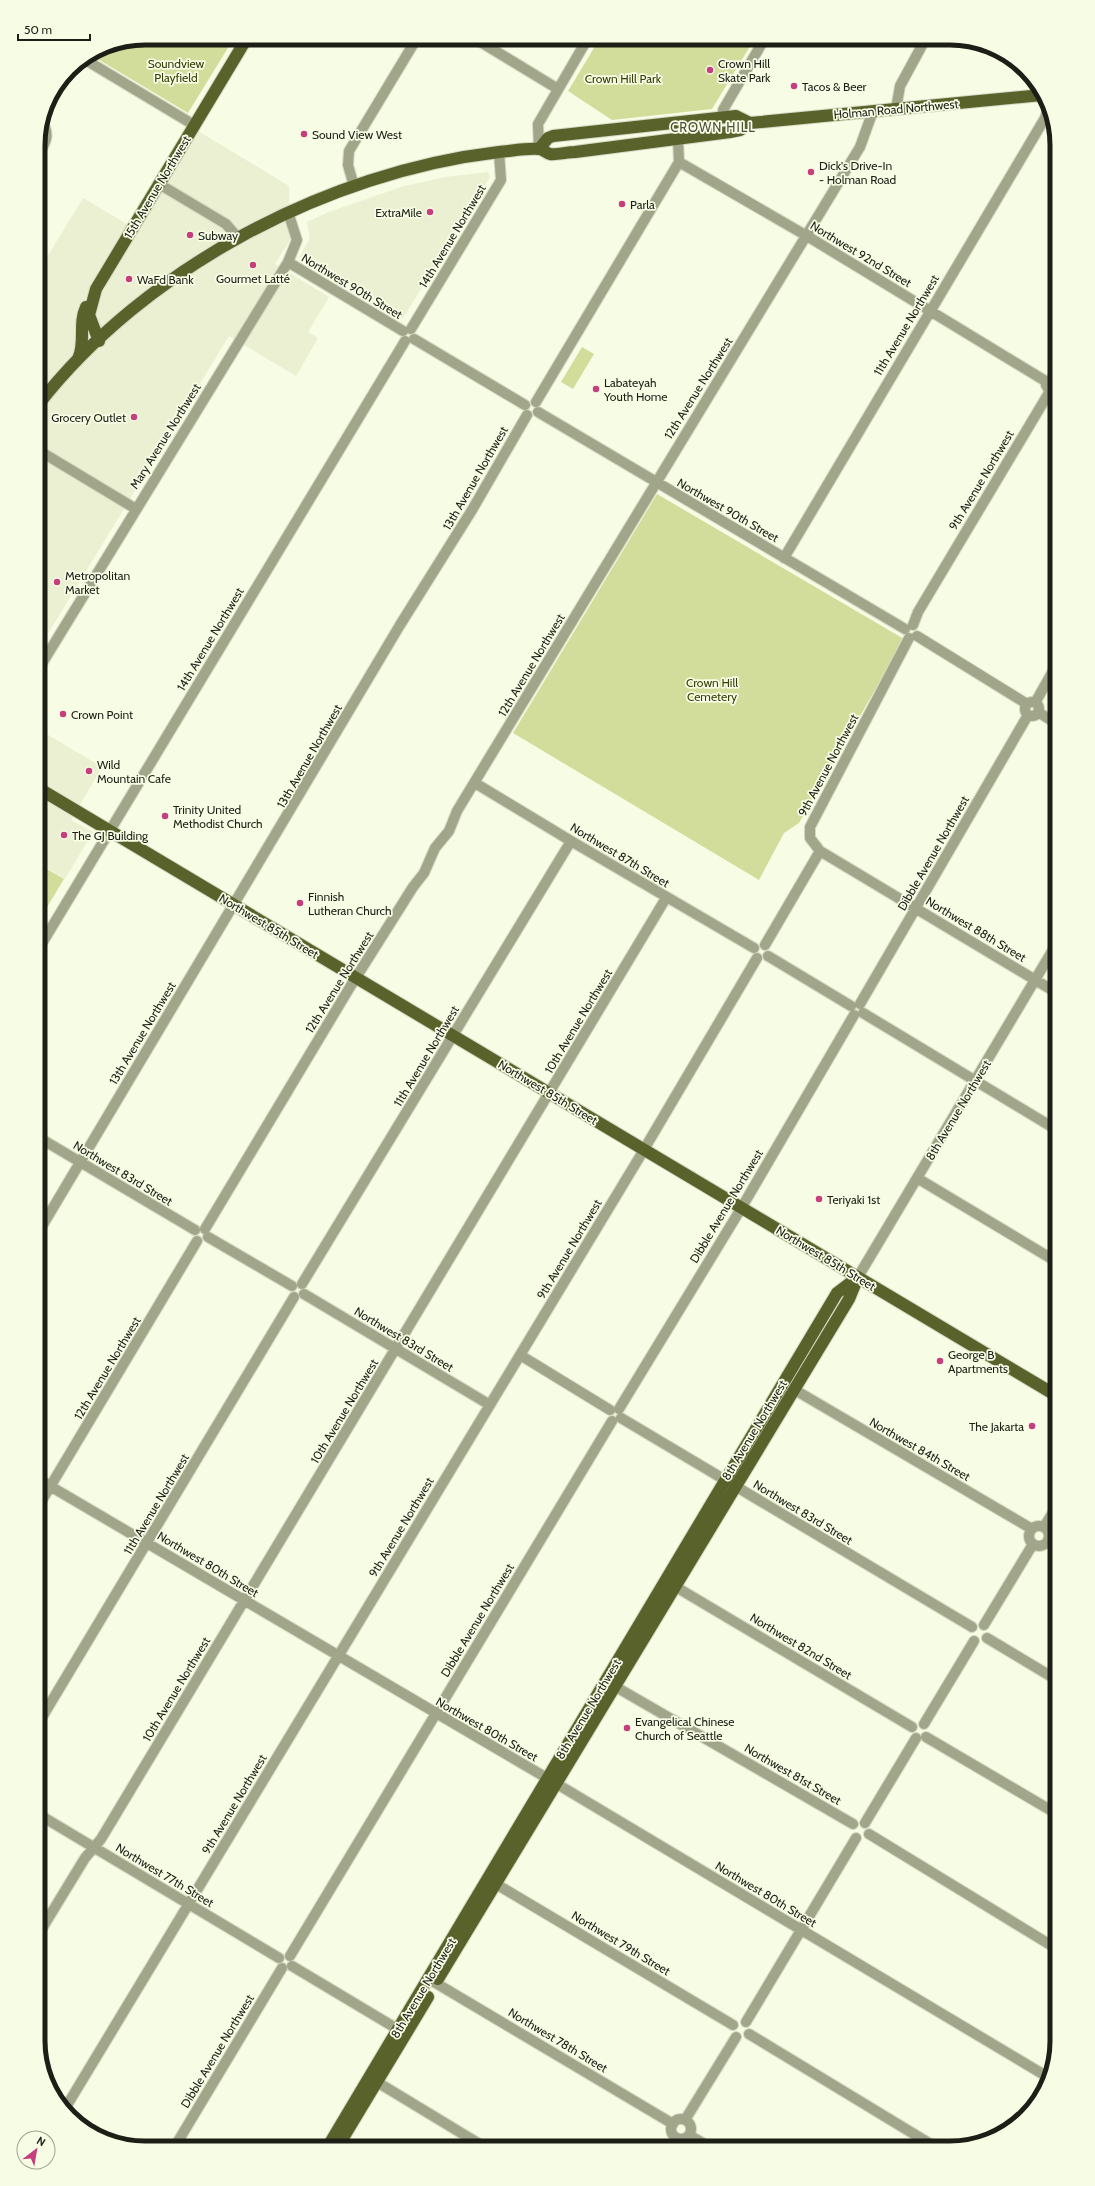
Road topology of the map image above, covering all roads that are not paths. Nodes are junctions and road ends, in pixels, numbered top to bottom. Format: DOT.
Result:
graph roads {
  1 [pos="243,45"];
  2 [pos="413,45"];
  3 [pos="486,45"];
  4 [pos="584,45"];
  5 [pos="761,45"];
  6 [pos="922,45"];
  7 [pos="89,63"];
  8 [pos="558,89"];
  9 [pos="1037,96"];
  10 [pos="896,109"];
  11 [pos="873,111"];
  12 [pos="1046,116"];
  13 [pos="722,118"];
  14 [pos="750,123"];
  15 [pos="194,125"];
  16 [pos="678,139"];
  17 [pos="539,149"];
  18 [pos="499,152"];
  19 [pos="679,162"];
  20 [pos="159,184"];
  21 [pos="354,186"];
  22 [pos="288,212"];
  23 [pos="807,236"];
  24 [pos="238,238"];
  25 [pos="288,262"];
  26 [pos="96,289"];
  27 [pos="930,311"];
  28 [pos="408,335"];
  29 [pos="99,341"];
  30 [pos="76,364"];
  31 [pos="1050,382"];
  32 [pos="1050,391"];
  33 [pos="45,397"];
  34 [pos="536,402"];
  35 [pos="526,410"];
  36 [pos="538,412"];
  37 [pos="45,454"];
  38 [pos="655,483"];
  39 [pos="136,508"];
  40 [pos="784,558"];
  41 [pos="911,632"];
  42 [pos="45,658"];
  43 [pos="1050,677"];
  44 [pos="1032,709"];
  45 [pos="1050,720"];
  46 [pos="475,783"];
  47 [pos="45,792"];
  48 [pos="110,830"];
  49 [pos="571,841"];
  50 [pos="820,851"];
  51 [pos="666,898"];
  52 [pos="234,905"];
  53 [pos="916,908"];
  54 [pos="45,938"];
  55 [pos="766,945"];
  56 [pos="754,948"];
  57 [pos="1050,954"];
  58 [pos="768,956"];
  59 [pos="757,958"];
  60 [pos="356,977"];
  61 [pos="1035,980"];
  62 [pos="1050,989"];
  63 [pos="857,1009"];
  64 [pos="454,1036"];
  65 [pos="975,1080"];
  66 [pos="550,1093"];
  67 [pos="1050,1126"];
  68 [pos="45,1141"];
  69 [pos="644,1149"];
  70 [pos="80,1162"];
  71 [pos="917,1178"];
  72 [pos="742,1207"];
  73 [pos="45,1221"];
  74 [pos="203,1232"];
  75 [pos="1050,1258"];
  76 [pos="858,1277"];
  77 [pos="302,1284"];
  78 [pos="292,1286"];
  79 [pos="304,1294"];
  80 [pos="294,1297"];
  81 [pos="396,1350"];
  82 [pos="520,1355"];
  83 [pos="795,1390"];
  84 [pos="1050,1392"];
  85 [pos="490,1405"];
  86 [pos="616,1414"];
  87 [pos="724,1480"];
  88 [pos="45,1483"];
  89 [pos="51,1487"];
  90 [pos="736,1487"];
  91 [pos="45,1496"];
  92 [pos="1050,1517"];
  93 [pos="1044,1527"];
  94 [pos="1032,1529"];
  95 [pos="1050,1536"];
  96 [pos="1050,1543"];
  97 [pos="148,1544"];
  98 [pos="1033,1544"];
  99 [pos="676,1587"];
  100 [pos="244,1601"];
  101 [pos="984,1625"];
  102 [pos="972,1627"];
  103 [pos="987,1638"];
  104 [pos="974,1641"];
  105 [pos="338,1656"];
  106 [pos="1050,1676"];
  107 [pos="616,1687"];
  108 [pos="45,1713"];
  109 [pos="436,1714"];
  110 [pos="924,1724"];
  111 [pos="912,1727"];
  112 [pos="926,1737"];
  113 [pos="916,1738"];
  114 [pos="552,1781"];
  115 [pos="1050,1810"];
  116 [pos="45,1818"];
  117 [pos="865,1823"];
  118 [pos="853,1824"];
  119 [pos="869,1834"];
  120 [pos="856,1838"];
  121 [pos="94,1847"];
  122 [pos="496,1884"];
  123 [pos="189,1904"];
  124 [pos="45,1924"];
  125 [pos="800,1930"];
  126 [pos="1050,1945"];
  127 [pos="286,1962"];
  128 [pos="432,1981"];
  129 [pos="746,2022"];
  130 [pos="733,2025"];
  131 [pos="402,2032"];
  132 [pos="748,2034"];
  133 [pos="736,2037"];
  134 [pos="1044,2075"];
  135 [pos="377,2082"];
  136 [pos="68,2104"];
  137 [pos="685,2120"];
  138 [pos="673,2124"];
  139 [pos="689,2135"];
  140 [pos="676,2138"];
  141 [pos="178,2141"];
  142 [pos="332,2141"];
  143 [pos="341,2141"];
  144 [pos="474,2141"];
  145 [pos="674,2141"];
  146 [pos="699,2141"];
  147 [pos="925,2141"];
  1 -- 15 [label="main road, 15th Avenue Northwest"];
  2 -- 21 [label="street"];
  3 -- 8 [label="street"];
  4 -- 8 [label="street"];
  5 -- 13 [label="street"];
  6 -- 10 [label="street"];
  7 -- 15 [label="street"];
  8 -- 17 [label="street"];
  9 -- 10 [label="main road, Holman Road Northwest"];
  10 -- 11 [label="main road, Holman Road Northwest"];
  11 -- 14 [label="main road, Holman Road Northwest"];
  11 -- 23 [label="street, 12th Avenue Northwest"];
  12 -- 27 [label="street, 11th Avenue Northwest"];
  13 -- 14 [label="main road, Holman Road Northwest"];
  13 -- 17 [label="main road, Holman Road Northwest"];
  14 -- 16 [label="main road, Holman Road Northwest"];
  15 -- 20 [label="main road, 15th Avenue Northwest"];
  16 -- 17 [label="main road, Holman Road Northwest"];
  16 -- 19 [label="street"];
  17 -- 18 [label="main road, Holman Road Northwest"];
  18 -- 21 [label="main road, Holman Road Northwest"];
  18 -- 28 [label="street, 14th Avenue Northwest"];
  19 -- 23 [label="street, Northwest 92nd Street"];
  19 -- 34 [label="street"];
  20 -- 24 [label="street"];
  20 -- 26 [label="main road, 15th Avenue Northwest"];
  21 -- 22 [label="main road, Holman Road Northwest"];
  22 -- 24 [label="main road, Holman Road Northwest"];
  22 -- 25 [label="street, Mary Avenue Northwest"];
  23 -- 27 [label="street, Northwest 92nd Street"];
  23 -- 38 [label="street, 12th Avenue Northwest"];
  24 -- 29 [label="main road, Holman Road Northwest"];
  25 -- 28 [label="street, Northwest 90th Street"];
  25 -- 39 [label="street, Mary Avenue Northwest"];
  26 -- 29 [label="main road, 15th Avenue Northwest"];
  26 -- 30 [label="main road"];
  27 -- 31 [label="street, Northwest 92nd Street"];
  27 -- 40 [label="street, 11th Avenue Northwest"];
  28 -- 35 [label="street, Northwest 90th Street"];
  28 -- 48 [label="street, 14th Avenue Northwest"];
  29 -- 30 [label="main road, Holman Road Northwest"];
  30 -- 33 [label="main road"];
  32 -- 41 [label="street, 9th Avenue Northwest"];
  34 -- 35 [label="street"];
  34 -- 36 [label="street"];
  35 -- 36 [label="street"];
  35 -- 52 [label="street, 13th Avenue Northwest"];
  36 -- 38 [label="street, Northwest 90th Street"];
  37 -- 39 [label="street"];
  38 -- 40 [label="street, Northwest 90th Street"];
  38 -- 46 [label="street, 12th Avenue Northwest"];
  39 -- 42 [label="street, Mary Avenue Northwest"];
  40 -- 41 [label="street, Northwest 90th Street"];
  41 -- 44 [label="street, Northwest 90th Street"];
  41 -- 50 [label="street, 9th Avenue Northwest"];
  43 -- 44 [label="street, Dibble Avenue Northwest"];
  44 -- 45 [label="street, Northwest 90th Street"];
  44 -- 53 [label="street, Dibble Avenue Northwest"];
  46 -- 49 [label="street, Northwest 87th Street"];
  46 -- 60 [label="street, 12th Avenue Northwest"];
  47 -- 48 [label="main road, Northwest 85th Street"];
  48 -- 52 [label="main road, Northwest 85th Street"];
  48 -- 54 [label="street, 14th Avenue Northwest"];
  49 -- 51 [label="street, Northwest 87th Street"];
  49 -- 64 [label="street, 11th Avenue Northwest"];
  50 -- 53 [label="street, Northwest 88th Street"];
  50 -- 55 [label="street"];
  51 -- 56 [label="street, Northwest 87th Street"];
  51 -- 66 [label="street, 10th Avenue Northwest"];
  52 -- 60 [label="main road, Northwest 85th Street"];
  52 -- 70 [label="street, 13th Avenue Northwest"];
  53 -- 61 [label="street, Northwest 88th Street"];
  53 -- 63 [label="street, Dibble Avenue Northwest"];
  55 -- 56 [label="street"];
  55 -- 58 [label="street"];
  56 -- 59 [label="street"];
  57 -- 61 [label="street, 8th Avenue Northwest"];
  58 -- 59 [label="street"];
  58 -- 63 [label="street"];
  59 -- 69 [label="street, 9th Avenue Northwest"];
  60 -- 64 [label="main road, Northwest 85th Street"];
  60 -- 74 [label="street, 12th Avenue Northwest"];
  61 -- 62 [label="street, Northwest 88th Street"];
  61 -- 65 [label="street, 8th Avenue Northwest"];
  63 -- 65 [label="street"];
  63 -- 72 [label="street, Dibble Avenue Northwest"];
  64 -- 66 [label="main road, Northwest 85th Street"];
  64 -- 77 [label="street, 11th Avenue Northwest"];
  65 -- 67 [label="street"];
  65 -- 71 [label="street, 8th Avenue Northwest"];
  66 -- 69 [label="main road, Northwest 85th Street"];
  66 -- 81 [label="street, 10th Avenue Northwest"];
  68 -- 70 [label="street, Northwest 83rd Street"];
  69 -- 72 [label="main road, Northwest 85th Street"];
  69 -- 82 [label="street, 9th Avenue Northwest"];
  70 -- 73 [label="street, 13th Avenue Northwest"];
  70 -- 74 [label="street, Northwest 83rd Street"];
  71 -- 75 [label="street"];
  71 -- 76 [label="street, 8th Avenue Northwest"];
  72 -- 76 [label="main road, Northwest 85th Street"];
  72 -- 86 [label="street, Dibble Avenue Northwest"];
  74 -- 78 [label="street, Northwest 83rd Street"];
  74 -- 89 [label="street, 12th Avenue Northwest"];
  76 -- 83 [label="main road, 8th Avenue Northwest"];
  76 -- 84 [label="main road, Northwest 85th Street"];
  76 -- 87 [label="main road, 8th Avenue Northwest"];
  77 -- 78 [label="street"];
  77 -- 79 [label="street"];
  78 -- 80 [label="street"];
  79 -- 80 [label="street"];
  79 -- 81 [label="street, Northwest 83rd Street"];
  80 -- 97 [label="street, 11th Avenue Northwest"];
  81 -- 85 [label="street, Northwest 83rd Street"];
  81 -- 100 [label="street, 10th Avenue Northwest"];
  82 -- 85 [label="street, 9th Avenue Northwest"];
  82 -- 86 [label="street, Northwest 83rd Street"];
  83 -- 90 [label="main road, 8th Avenue Northwest"];
  83 -- 94 [label="street, Northwest 84th Street"];
  85 -- 105 [label="street, 9th Avenue Northwest"];
  86 -- 87 [label="street, Northwest 83rd Street"];
  86 -- 109 [label="street, Dibble Avenue Northwest"];
  87 -- 90 [label="street, Northwest 83rd Street"];
  87 -- 114 [label="main road, 8th Avenue Northwest"];
  88 -- 89 [label="street, Northwest 80th Street"];
  89 -- 91 [label="street, 12th Avenue Northwest"];
  89 -- 97 [label="street, Northwest 80th Street"];
  90 -- 99 [label="main road, 8th Avenue Northwest"];
  90 -- 102 [label="street, Northwest 83rd Street"];
  92 -- 93 [label="street"];
  93 -- 94 [label="street"];
  93 -- 95 [label="street"];
  94 -- 98 [label="street"];
  96 -- 98 [label="street"];
  97 -- 100 [label="street, Northwest 80th Street"];
  97 -- 108 [label="street, 11th Avenue Northwest"];
  98 -- 101 [label="street"];
  99 -- 107 [label="main road, 8th Avenue Northwest"];
  99 -- 111 [label="street, Northwest 82nd Street"];
  100 -- 105 [label="street, Northwest 80th Street"];
  100 -- 121 [label="street, 10th Avenue Northwest"];
  101 -- 102 [label="street"];
  101 -- 103 [label="street"];
  102 -- 104 [label="street"];
  103 -- 104 [label="street"];
  103 -- 106 [label="street"];
  104 -- 110 [label="street"];
  105 -- 109 [label="street, Northwest 80th Street"];
  105 -- 123 [label="street, 9th Avenue Northwest"];
  107 -- 114 [label="main road, 8th Avenue Northwest"];
  107 -- 118 [label="street, Northwest 81st Street"];
  109 -- 114 [label="street, Northwest 80th Street"];
  109 -- 127 [label="street, Dibble Avenue Northwest"];
  110 -- 111 [label="street"];
  110 -- 112 [label="street"];
  111 -- 113 [label="street"];
  112 -- 113 [label="street"];
  112 -- 115 [label="street"];
  113 -- 117 [label="street"];
  114 -- 122 [label="main road, 8th Avenue Northwest"];
  114 -- 125 [label="street, Northwest 80th Street"];
  114 -- 128 [label="main road, 8th Avenue Northwest"];
  116 -- 121 [label="street, Northwest 77th Street"];
  117 -- 118 [label="street"];
  117 -- 119 [label="street"];
  118 -- 120 [label="street"];
  119 -- 120 [label="street"];
  119 -- 126 [label="street"];
  120 -- 125 [label="street"];
  121 -- 123 [label="street, Northwest 77th Street"];
  121 -- 124 [label="street, 10th Avenue Northwest"];
  122 -- 128 [label="main road, 8th Avenue Northwest"];
  122 -- 130 [label="street, Northwest 79th Street"];
  123 -- 127 [label="street, Northwest 77th Street"];
  123 -- 136 [label="street, 9th Avenue Northwest"];
  125 -- 129 [label="street"];
  125 -- 134 [label="street, Northwest 80th Street"];
  127 -- 131 [label="street, Northwest 77th Street"];
  127 -- 141 [label="street, Dibble Avenue Northwest"];
  128 -- 131 [label="main road, 8th Avenue Northwest"];
  128 -- 138 [label="street, Northwest 78th Street"];
  129 -- 130 [label="street"];
  129 -- 132 [label="street"];
  130 -- 133 [label="street"];
  131 -- 135 [label="main road, 8th Avenue Northwest"];
  131 -- 142 [label="main road, 8th Avenue Northwest"];
  132 -- 133 [label="street"];
  132 -- 147 [label="street"];
  133 -- 137 [label="street"];
  135 -- 143 [label="main road, 8th Avenue Northwest"];
  135 -- 144 [label="street"];
  137 -- 138 [label="street"];
  137 -- 139 [label="street"];
  138 -- 140 [label="street"];
  139 -- 140 [label="street"];
  139 -- 146 [label="street"];
  140 -- 145 [label="street"];
}
